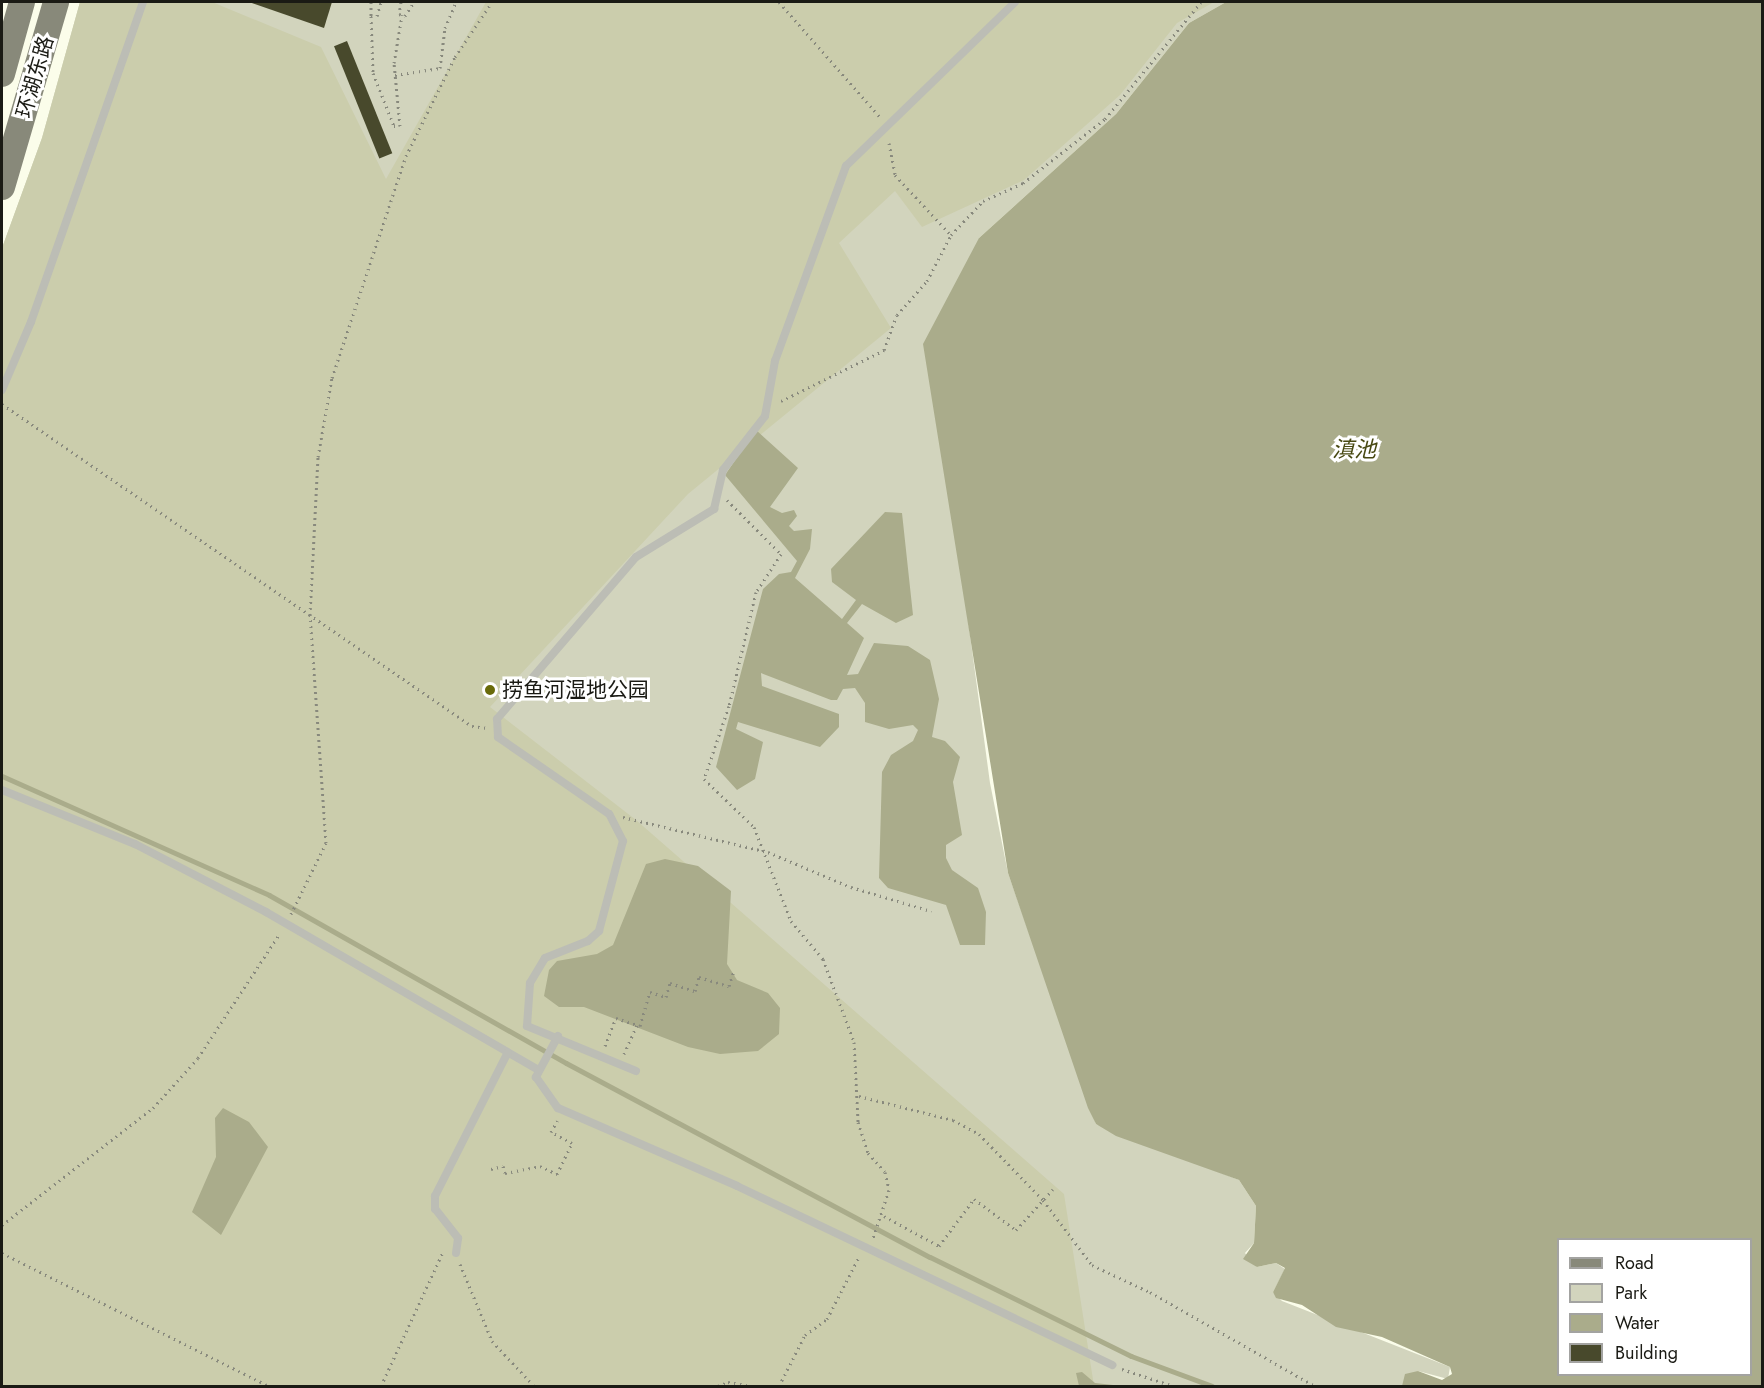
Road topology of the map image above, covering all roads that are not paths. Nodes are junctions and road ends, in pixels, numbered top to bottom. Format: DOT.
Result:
graph roads {
  1 [pos="22,2"];
  2 [pos="56,2"];
  3 [pos="143,2"];
  4 [pos="1015,2"];
  5 [pos="2,74"];
  6 [pos="2,187"];
  7 [pos="2,390"];
  8 [pos="2,790"];
  9 [pos="556,1039"];
  10 [pos="508,1052"];
  11 [pos="537,1069"];
  12 [pos="636,1071"];
  13 [pos="456,1253"];
  14 [pos="1112,1365"];
  1 -- 5 [label="main road, 环湖东路"];
  2 -- 6 [label="main road, 环湖东路"];
  3 -- 7 [label="lane"];
  4 -- 9 [label="lane"];
  8 -- 10 [label="lane"];
  9 -- 11 [label="lane"];
  9 -- 12 [label="lane"];
  10 -- 11 [label="lane"];
  10 -- 13 [label="lane"];
  11 -- 14 [label="lane"];
}
